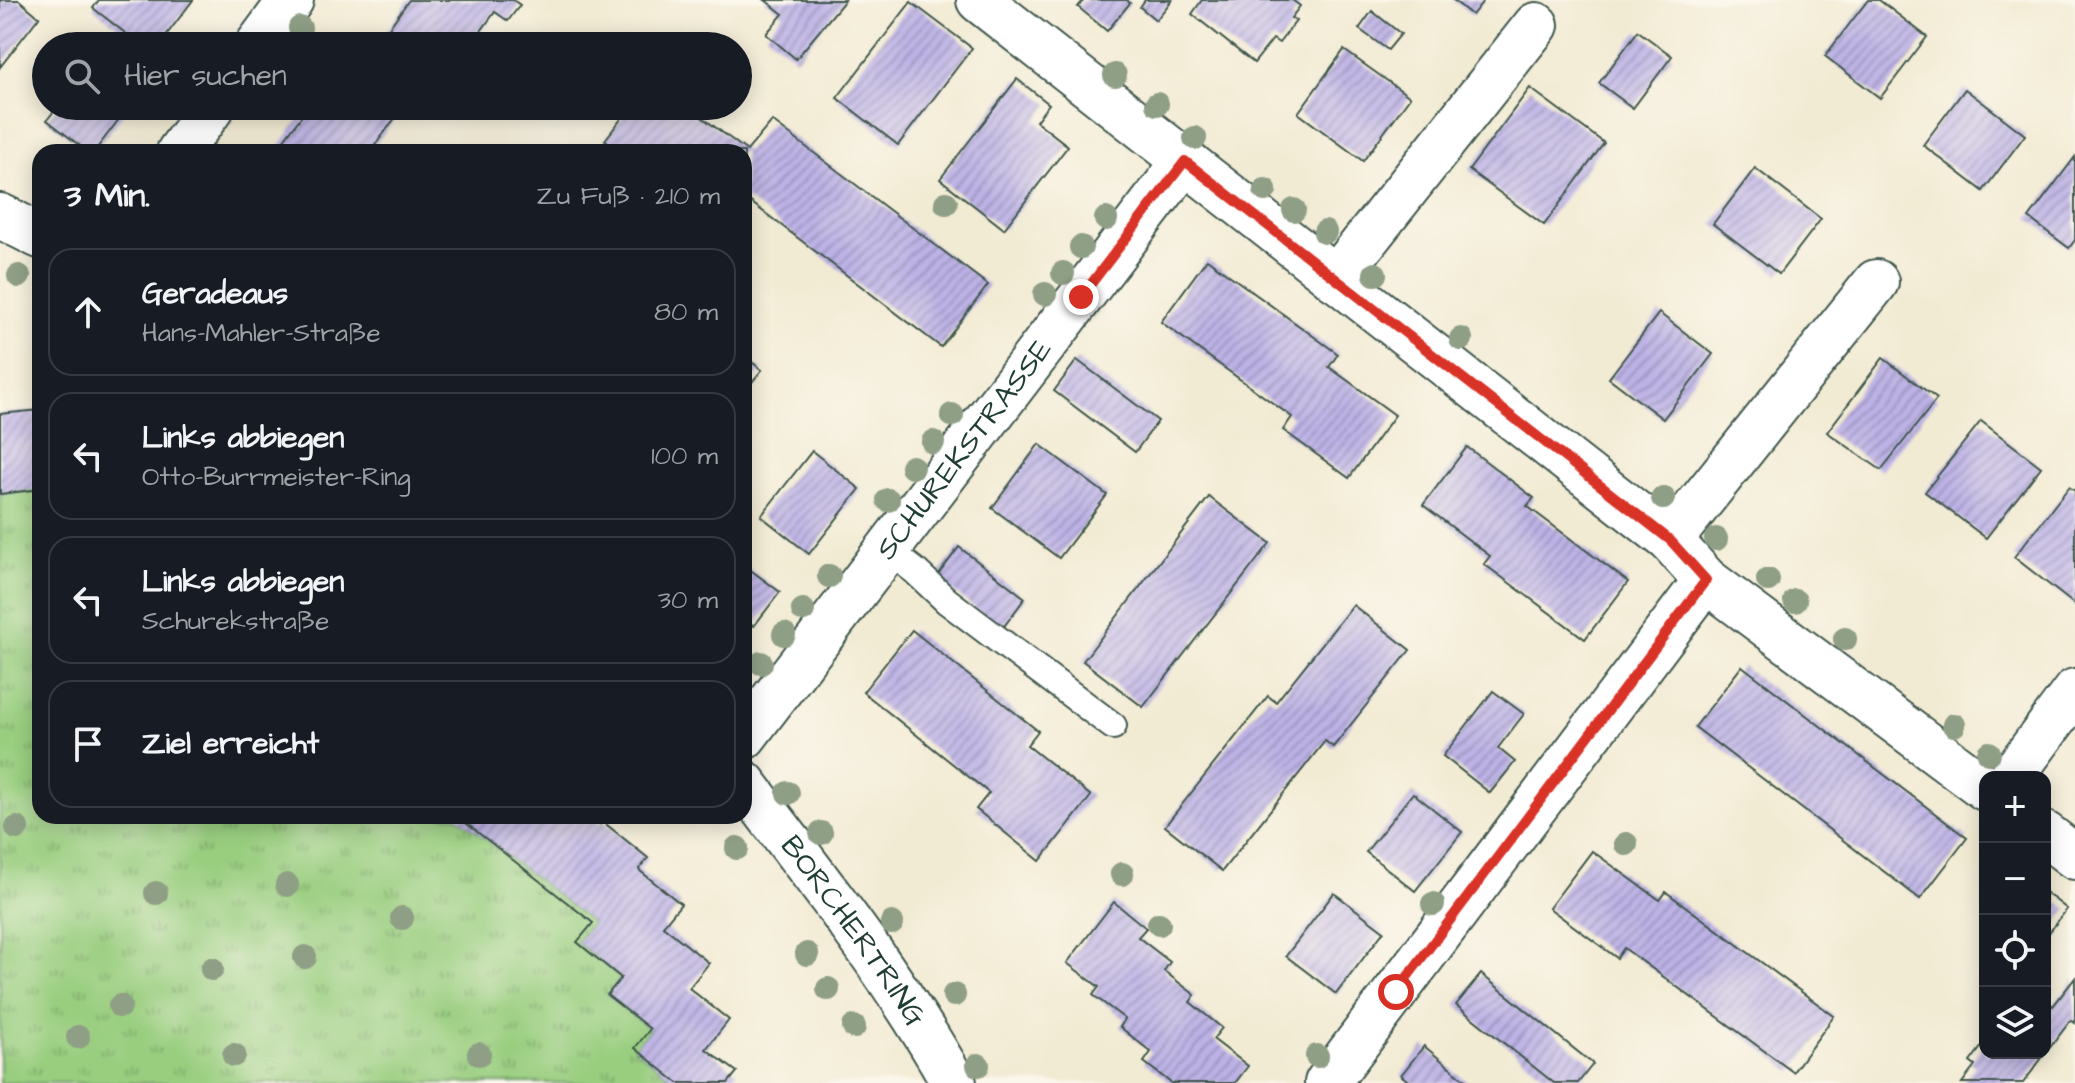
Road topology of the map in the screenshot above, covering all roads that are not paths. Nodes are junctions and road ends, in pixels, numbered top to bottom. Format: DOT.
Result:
graph roads {
  1 [pos="291,0"];
  2 [pos="979,0"];
  3 [pos="1536,25"];
  4 [pos="267,32"];
  5 [pos="203,120"];
  6 [pos="185,144"];
  7 [pos="1185,161"];
  8 [pos="0,216"];
  9 [pos="32,232"];
  10 [pos="1335,279"];
  11 [pos="1876,282"];
  12 [pos="1670,540"];
  13 [pos="888,550"];
  14 [pos="1706,580"];
  15 [pos="2075,691"];
  16 [pos="1113,726"];
  17 [pos="752,727"];
  18 [pos="2015,771"];
  19 [pos="1979,784"];
  20 [pos="752,793"];
  21 [pos="2051,839"];
  22 [pos="2075,857"];
  23 [pos="954,1083"];
  24 [pos="1327,1083"];
  1 -- 4 [label="street"];
  2 -- 7 [label="street"];
  3 -- 10 [label="street"];
  5 -- 6 [label="street"];
  7 -- 10 [label="street"];
  7 -- 13 [label="street, SCHUREKSTRASSE"];
  8 -- 9 [label="street"];
  10 -- 12 [label="street"];
  11 -- 12 [label="street"];
  12 -- 14 [label="street"];
  13 -- 16 [label="lane"];
  13 -- 17 [label="street, SCHUREKSTRASSE"];
  14 -- 19 [label="street"];
  14 -- 24 [label="street"];
  15 -- 18 [label="street"];
  20 -- 23 [label="street, BORCHERTRING"];
  21 -- 22 [label="street"];
}
